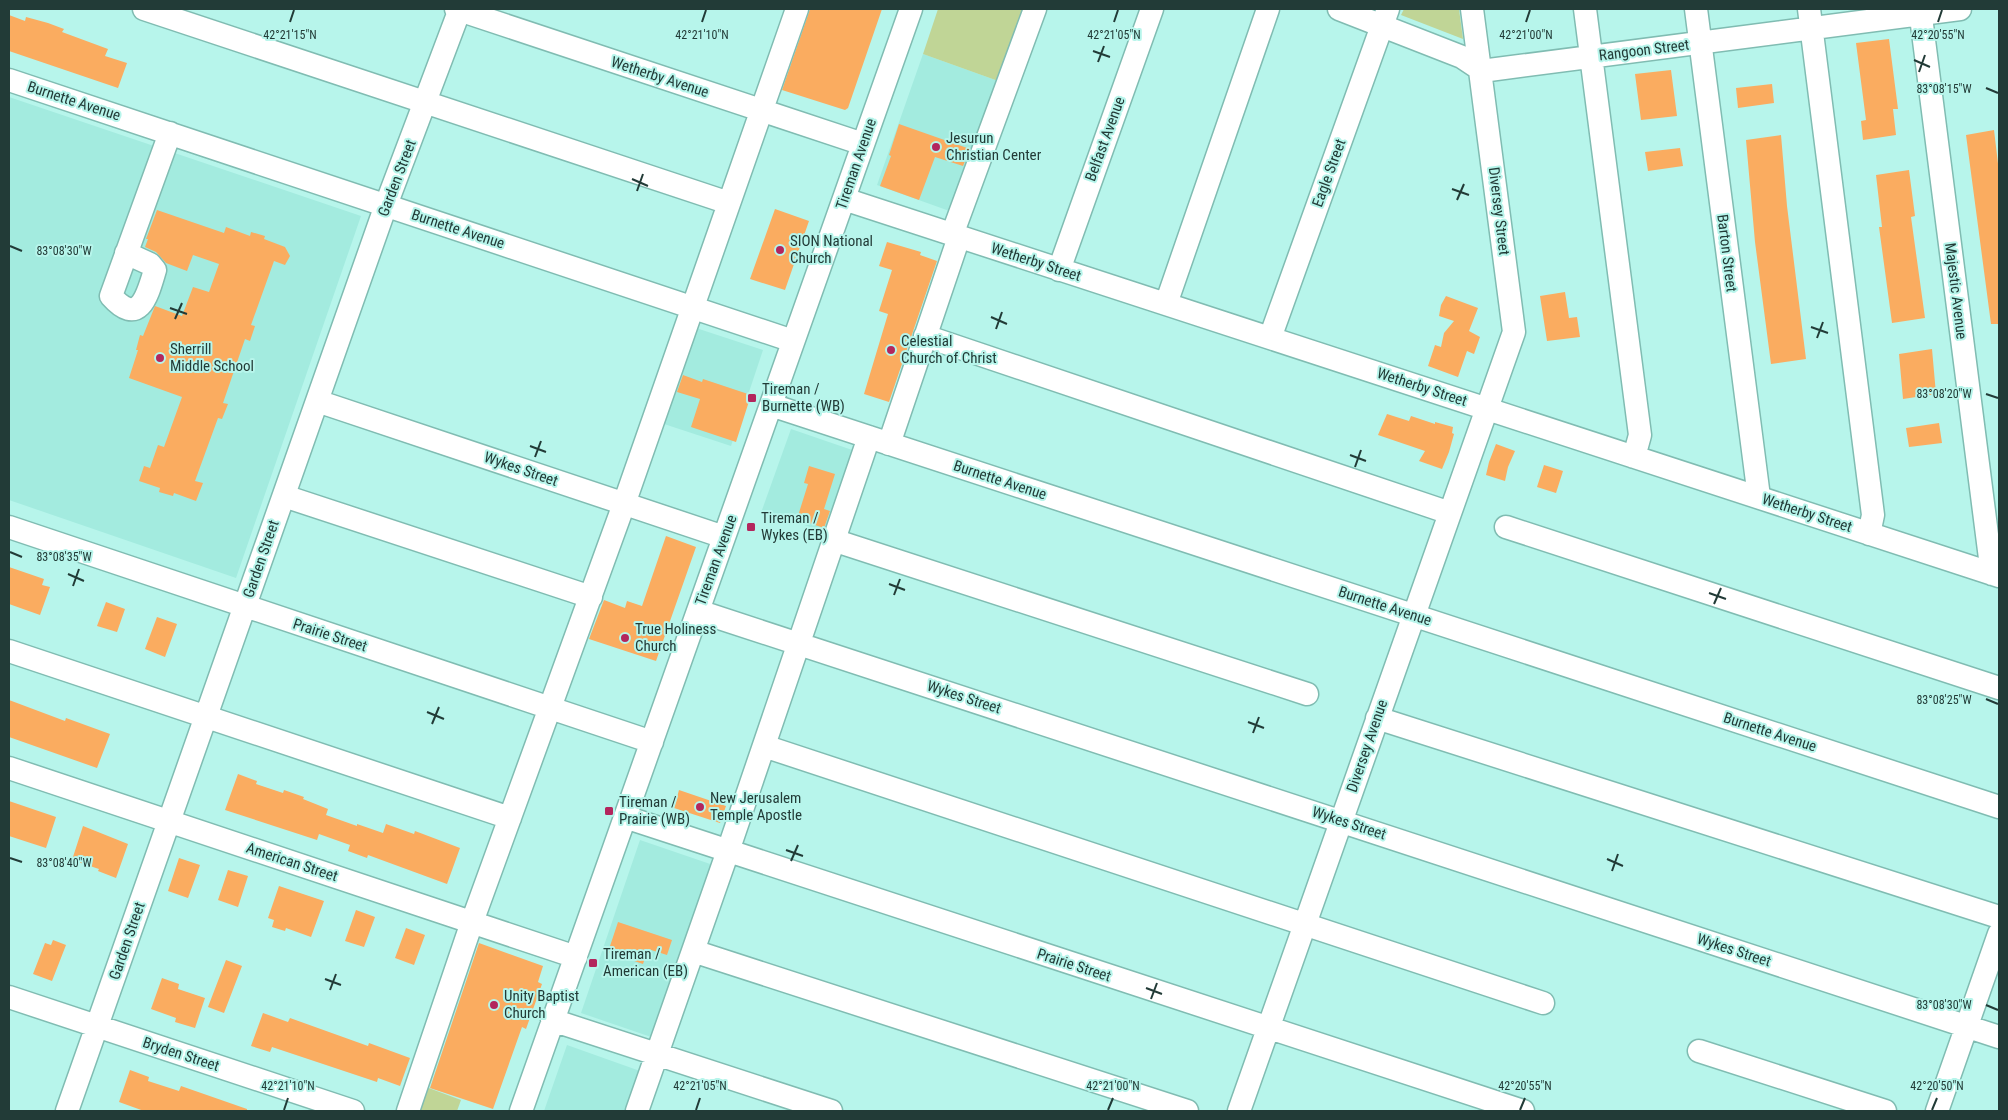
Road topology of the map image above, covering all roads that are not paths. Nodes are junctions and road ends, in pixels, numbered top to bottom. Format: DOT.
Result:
graph roads {
  1 [pos="144,9"];
  2 [pos="459,9"];
  3 [pos="797,9"];
  4 [pos="911,9"];
  5 [pos="1035,9"];
  6 [pos="1152,9"];
  7 [pos="1268,9"];
  8 [pos="1339,9"];
  9 [pos="1472,9"];
  10 [pos="1585,9"];
  11 [pos="1696,9"];
  12 [pos="1960,9"];
  13 [pos="1920,12"];
  14 [pos="1385,17"];
  15 [pos="1810,19"];
  16 [pos="1700,44"];
  17 [pos="1592,56"];
  18 [pos="1480,69"];
  19 [pos="9,80"];
  20 [pos="426,103"];
  21 [pos="762,110"];
  22 [pos="170,133"];
  23 [pos="863,144"];
  24 [pos="844,199"];
  25 [pos="729,203"];
  26 [pos="386,205"];
  27 [pos="956,236"];
  28 [pos="126,253"];
  29 [pos="1059,270"];
  30 [pos="1166,304"];
  31 [pos="693,307"];
  32 [pos="925,336"];
  33 [pos="1270,338"];
  34 [pos="793,341"];
  35 [pos="317,401"];
  36 [pos="771,405"];
  37 [pos="1487,409"];
  38 [pos="879,440"];
  39 [pos="1634,457"];
  40 [pos="284,496"];
  41 [pos="1759,497"];
  42 [pos="624,504"];
  43 [pos="1450,513"];
  44 [pos="1506,527"];
  45 [pos="9,528"];
  46 [pos="1869,534"];
  47 [pos="724,537"];
  48 [pos="833,540"];
  49 [pos="1996,575"];
  50 [pos="591,597"];
  51 [pos="245,606"];
  52 [pos="698,611"];
  53 [pos="1414,616"];
  54 [pos="799,643"];
  55 [pos="9,651"];
  56 [pos="1999,688"];
  57 [pos="1307,694"];
  58 [pos="550,708"];
  59 [pos="207,715"];
  60 [pos="1377,718"];
  61 [pos="652,742"];
  62 [pos="764,746"];
  63 [pos="9,768"];
  64 [pos="1999,807"];
  65 [pos="625,817"];
  66 [pos="510,818"];
  67 [pos="169,821"];
  68 [pos="1341,821"];
  69 [pos="728,851"];
  70 [pos="1999,917"];
  71 [pos="472,922"];
  72 [pos="1305,924"];
  73 [pos="1999,934"];
  74 [pos="693,951"];
  75 [pos="576,957"];
  76 [pos="9,997"];
  77 [pos="1543,1003"];
  78 [pos="552,1020"];
  79 [pos="97,1026"];
  80 [pos="1967,1026"];
  81 [pos="1268,1028"];
  82 [pos="1999,1037"];
  83 [pos="1699,1051"];
  84 [pos="656,1054"];
  85 [pos="67,1111"];
  86 [pos="352,1111"];
  87 [pos="408,1111"];
  88 [pos="521,1111"];
  89 [pos="637,1111"];
  90 [pos="831,1111"];
  91 [pos="1187,1111"];
  92 [pos="1238,1111"];
  93 [pos="1523,1111"];
  94 [pos="1885,1111"];
  95 [pos="1937,1111"];
  1 -- 20 [label="street"];
  2 -- 20 [label="street, Garden Street"];
  2 -- 21 [label="street, Wetherby Avenue"];
  3 -- 21 [label="street"];
  4 -- 23 [label="street, Tireman Avenue"];
  5 -- 27 [label="street"];
  6 -- 29 [label="street, Belfast Avenue"];
  7 -- 30 [label="street"];
  8 -- 14 [label="street"];
  9 -- 18 [label="street, Diversey Street"];
  10 -- 17 [label="street"];
  11 -- 16 [label="street, Barton Street"];
  12 -- 13 [label="street, Rangoon Street"];
  13 -- 15 [label="street, Rangoon Street"];
  13 -- 49 [label="street, Majestic Avenue"];
  14 -- 18 [label="street"];
  14 -- 33 [label="street, Eagle Street"];
  15 -- 16 [label="street, Rangoon Street"];
  15 -- 46 [label="street"];
  16 -- 17 [label="street, Rangoon Street"];
  16 -- 41 [label="street, Barton Street"];
  17 -- 18 [label="street, Rangoon Street"];
  17 -- 39 [label="street"];
  18 -- 37 [label="street, Diversey Street"];
  19 -- 22 [label="street, Burnette Avenue"];
  20 -- 25 [label="street"];
  20 -- 26 [label="street, Garden Street"];
  21 -- 23 [label="street, Wetherby Avenue"];
  21 -- 25 [label="street"];
  22 -- 26 [label="street, Burnette Avenue"];
  22 -- 28 [label="street"];
  23 -- 24 [label="street, Tireman Avenue"];
  24 -- 27 [label="street, Wetherby Street"];
  24 -- 34 [label="street, Tireman Avenue"];
  25 -- 31 [label="street"];
  26 -- 31 [label="street, Burnette Avenue"];
  26 -- 35 [label="street, Garden Street"];
  27 -- 29 [label="street, Wetherby Street"];
  27 -- 32 [label="street"];
  29 -- 30 [label="street, Wetherby Street"];
  30 -- 33 [label="street, Wetherby Street"];
  31 -- 34 [label="street, Burnette Avenue"];
  31 -- 42 [label="street"];
  32 -- 38 [label="street"];
  32 -- 43 [label="street"];
  33 -- 37 [label="street, Wetherby Street"];
  34 -- 36 [label="street, Tireman Avenue"];
  35 -- 40 [label="street, Garden Street"];
  35 -- 42 [label="street, Wykes Street"];
  36 -- 38 [label="street, Burnette Avenue"];
  36 -- 47 [label="street, Tireman Avenue"];
  37 -- 39 [label="street, Wetherby Street"];
  37 -- 43 [label="street, Diversey Avenue"];
  38 -- 48 [label="street"];
  38 -- 53 [label="street, Burnette Avenue"];
  39 -- 41 [label="street, Wetherby Street"];
  40 -- 50 [label="street"];
  40 -- 51 [label="street, Garden Street"];
  41 -- 46 [label="street, Wetherby Street"];
  42 -- 47 [label="street, Wykes Street"];
  42 -- 50 [label="street"];
  43 -- 53 [label="street, Diversey Avenue"];
  44 -- 56 [label="street"];
  45 -- 51 [label="street, Prairie Street"];
  46 -- 49 [label="street, Wetherby Street"];
  47 -- 52 [label="street, Tireman Avenue"];
  48 -- 54 [label="street"];
  48 -- 57 [label="street"];
  50 -- 58 [label="street"];
  51 -- 58 [label="street, Prairie Street"];
  51 -- 59 [label="street, Garden Street"];
  52 -- 54 [label="street, Wykes Street"];
  52 -- 61 [label="street, Tireman Avenue"];
  53 -- 60 [label="street, Diversey Avenue"];
  53 -- 64 [label="street, Burnette Avenue"];
  54 -- 62 [label="street"];
  54 -- 68 [label="street, Wykes Street"];
  55 -- 59 [label="street"];
  58 -- 61 [label="street, Prairie Street"];
  58 -- 66 [label="street"];
  59 -- 66 [label="street"];
  59 -- 67 [label="street, Garden Street"];
  60 -- 68 [label="street, Diversey Avenue"];
  60 -- 70 [label="street"];
  61 -- 65 [label="street, Tireman Avenue"];
  62 -- 69 [label="street"];
  62 -- 72 [label="street"];
  63 -- 67 [label="street, American Street"];
  65 -- 69 [label="street, Prairie Street"];
  65 -- 75 [label="street, Tireman Avenue"];
  66 -- 71 [label="street"];
  67 -- 71 [label="street, American Street"];
  67 -- 79 [label="street, Garden Street"];
  68 -- 72 [label="street, Diversey Avenue"];
  68 -- 80 [label="street, Wykes Street"];
  69 -- 74 [label="street"];
  69 -- 81 [label="street, Prairie Street"];
  71 -- 75 [label="street, American Street"];
  71 -- 87 [label="street"];
  72 -- 77 [label="street"];
  72 -- 81 [label="street, Diversey Avenue"];
  73 -- 80 [label="street"];
  74 -- 84 [label="street"];
  74 -- 91 [label="street"];
  75 -- 78 [label="street, Tireman Avenue"];
  76 -- 79 [label="street, Bryden Street"];
  78 -- 84 [label="street"];
  78 -- 88 [label="street, Tireman Avenue"];
  79 -- 85 [label="street, Garden Street"];
  79 -- 86 [label="street, Bryden Street"];
  80 -- 82 [label="street, Wykes Street"];
  80 -- 95 [label="street"];
  81 -- 92 [label="street, Diversey Avenue"];
  81 -- 93 [label="street, Prairie Street"];
  83 -- 94 [label="street"];
  84 -- 89 [label="street"];
  84 -- 90 [label="street"];
}
